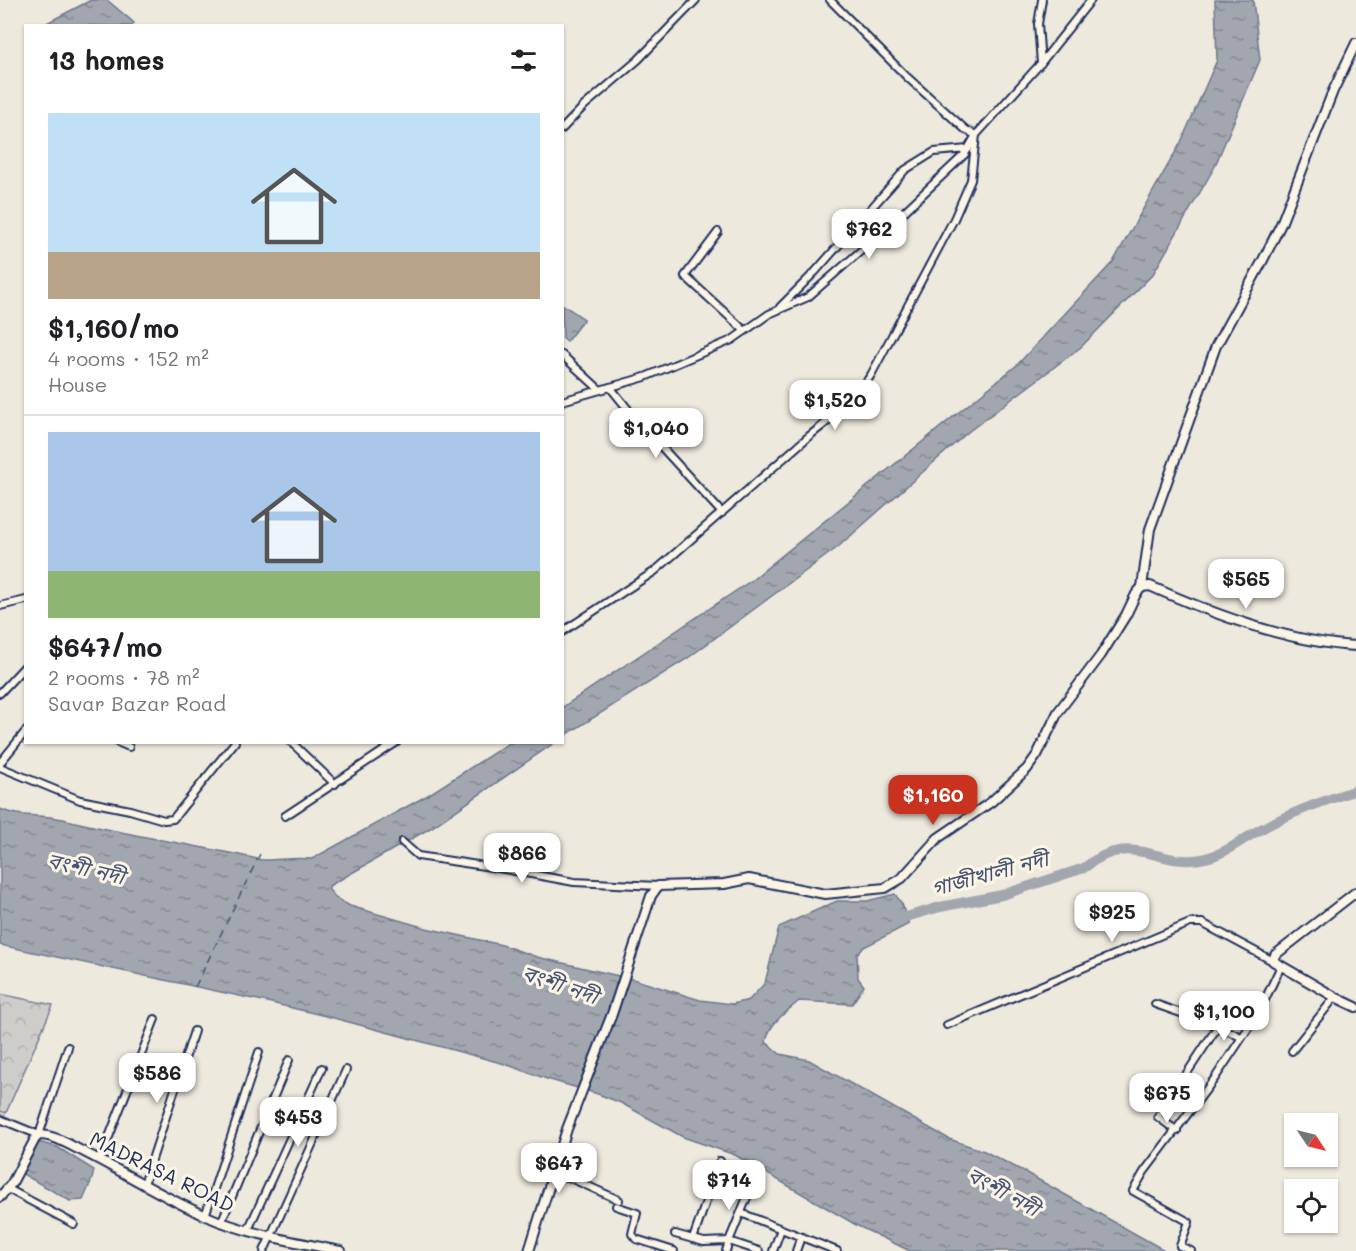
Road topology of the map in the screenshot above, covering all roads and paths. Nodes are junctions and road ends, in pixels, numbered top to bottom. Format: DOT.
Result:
graph roads {
  1 [pos="696,0"];
  2 [pos="831,0"];
  3 [pos="1042,0"];
  4 [pos="1091,0"];
  5 [pos="1356,43"];
  6 [pos="1041,63"];
  7 [pos="564,127"];
  8 [pos="976,135"];
  9 [pos="968,149"];
  10 [pos="718,232"];
  11 [pos="774,312"];
  12 [pos="745,331"];
  13 [pos="564,357"];
  14 [pos="610,387"];
  15 [pos="600,390"];
  16 [pos="564,400"];
  17 [pos="722,513"];
  18 [pos="1142,587"];
  19 [pos="24,600"];
  20 [pos="0,606"];
  21 [pos="564,629"];
  22 [pos="1356,646"];
  23 [pos="24,668"];
  24 [pos="0,693"];
  25 [pos="24,733"];
  26 [pos="122,744"];
  27 [pos="233,744"];
  28 [pos="293,744"];
  29 [pos="394,744"];
  30 [pos="129,747"];
  31 [pos="0,763"];
  32 [pos="0,767"];
  33 [pos="335,783"];
  34 [pos="285,816"];
  35 [pos="402,842"];
  36 [pos="658,886"];
  37 [pos="1356,892"];
  38 [pos="1277,963"];
  39 [pos="1335,997"];
  40 [pos="1155,1004"];
  41 [pos="1356,1007"];
  42 [pos="155,1019"];
  43 [pos="947,1025"];
  44 [pos="1218,1026"];
  45 [pos="194,1031"];
  46 [pos="1241,1037"];
  47 [pos="68,1047"];
  48 [pos="1292,1051"];
  49 [pos="259,1052"];
  50 [pos="289,1060"];
  51 [pos="322,1068"];
  52 [pos="346,1070"];
  53 [pos="0,1119"];
  54 [pos="1177,1131"];
  55 [pos="39,1135"];
  56 [pos="100,1160"];
  57 [pos="720,1161"];
  58 [pos="552,1174"];
  59 [pos="755,1178"];
  60 [pos="144,1184"];
  61 [pos="8,1189"];
  62 [pos="0,1197"];
  63 [pos="741,1213"];
  64 [pos="205,1216"];
  65 [pos="221,1223"];
  66 [pos="74,1224"];
  67 [pos="780,1229"];
  68 [pos="248,1230"];
  69 [pos="675,1234"];
  70 [pos="273,1236"];
  71 [pos="801,1237"];
  72 [pos="693,1239"];
  73 [pos="729,1241"];
  74 [pos="264,1251"];
  75 [pos="341,1251"];
  76 [pos="529,1251"];
  77 [pos="674,1251"];
  78 [pos="726,1251"];
  79 [pos="759,1251"];
  80 [pos="773,1251"];
  81 [pos="796,1251"];
  82 [pos="837,1251"];
  83 [pos="1191,1251"];
  1 -- 7 [label="street"];
  2 -- 8 [label="street"];
  3 -- 6 [label="street"];
  4 -- 6 [label="street"];
  5 -- 18 [label="street"];
  6 -- 8 [label="street"];
  8 -- 9 [label="street"];
  8 -- 17 [label="street"];
  9 -- 11 [label="street"];
  9 -- 11 [label="street"];
  10 -- 12 [label="street"];
  11 -- 12 [label="street"];
  12 -- 14 [label="street"];
  13 -- 15 [label="street"];
  14 -- 15 [label="street"];
  14 -- 17 [label="street"];
  15 -- 16 [label="street"];
  17 -- 21 [label="street"];
  18 -- 22 [label="street"];
  18 -- 36 [label="street"];
  19 -- 20 [label="street"];
  23 -- 24 [label="street"];
  25 -- 31 [label="street"];
  26 -- 30 [label="street"];
  27 -- 32 [label="street"];
  28 -- 33 [label="street"];
  29 -- 33 [label="street"];
  33 -- 34 [label="street"];
  35 -- 36 [label="street"];
  36 -- 58 [label="street"];
  37 -- 38 [label="street"];
  38 -- 39 [label="street"];
  38 -- 43 [label="street"];
  38 -- 46 [label="street"];
  39 -- 41 [label="street"];
  39 -- 48 [label="street"];
  40 -- 44 [label="street"];
  42 -- 56 [label="street"];
  44 -- 46 [label="street"];
  44 -- 54 [label="street"];
  45 -- 60 [label="street"];
  46 -- 54 [label="street"];
  47 -- 55 [label="street"];
  49 -- 64 [label="street"];
  50 -- 65 [label="street"];
  51 -- 68 [label="street"];
  52 -- 70 [label="street"];
  53 -- 55 [label="street"];
  54 -- 83 [label="street"];
  55 -- 56 [label="street, MADRASA ROAD"];
  55 -- 61 [label="street"];
  56 -- 60 [label="street, MADRASA ROAD"];
  57 -- 72 [label="street"];
  58 -- 76 [label="street"];
  58 -- 77 [label="street"];
  59 -- 63 [label="street"];
  60 -- 64 [label="street, MADRASA ROAD"];
  61 -- 62 [label="street"];
  61 -- 66 [label="street"];
  63 -- 67 [label="street"];
  63 -- 73 [label="street"];
  64 -- 65 [label="street, MADRASA ROAD"];
  65 -- 68 [label="street, MADRASA ROAD"];
  67 -- 71 [label="street"];
  67 -- 80 [label="street"];
  68 -- 70 [label="street, MADRASA ROAD"];
  69 -- 72 [label="street"];
  70 -- 74 [label="street"];
  70 -- 75 [label="street, MADRASA ROAD"];
  71 -- 81 [label="street"];
  71 -- 82 [label="street"];
  72 -- 73 [label="street"];
  73 -- 78 [label="street"];
  73 -- 79 [label="street"];
}
